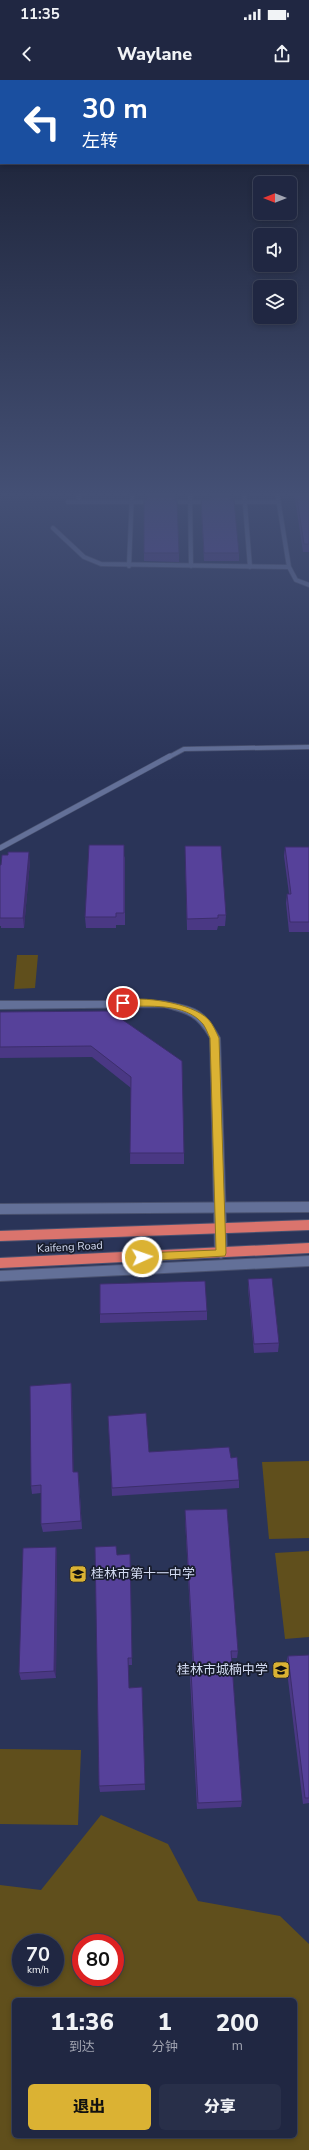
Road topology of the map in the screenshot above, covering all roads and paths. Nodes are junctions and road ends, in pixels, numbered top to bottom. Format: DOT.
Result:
graph roads {
  1 [pos="309,747"];
  2 [pos="0,848"];
  3 [pos="0,1005"];
  4 [pos="309,1207"];
  5 [pos="0,1209"];
  6 [pos="220,1209"];
  7 [pos="309,1225"];
  8 [pos="220,1228"];
  9 [pos="0,1236"];
  10 [pos="309,1248"];
  11 [pos="221,1253"];
  12 [pos="309,1262"];
  13 [pos="0,1263"];
  14 [pos="0,1276"];
  1 -- 2 [label="lane"];
  3 -- 6 [label="street"];
  4 -- 6 [label="street"];
  5 -- 6 [label="street"];
  6 -- 8 [label="street"];
  7 -- 8 [label="highway, Kaifeng Road"];
  8 -- 9 [label="highway, Kaifeng Road"];
  8 -- 11 [label="street"];
  10 -- 11 [label="highway, Kaifeng Road"];
  11 -- 13 [label="highway, Kaifeng Road"];
  12 -- 14 [label="street"];
}
